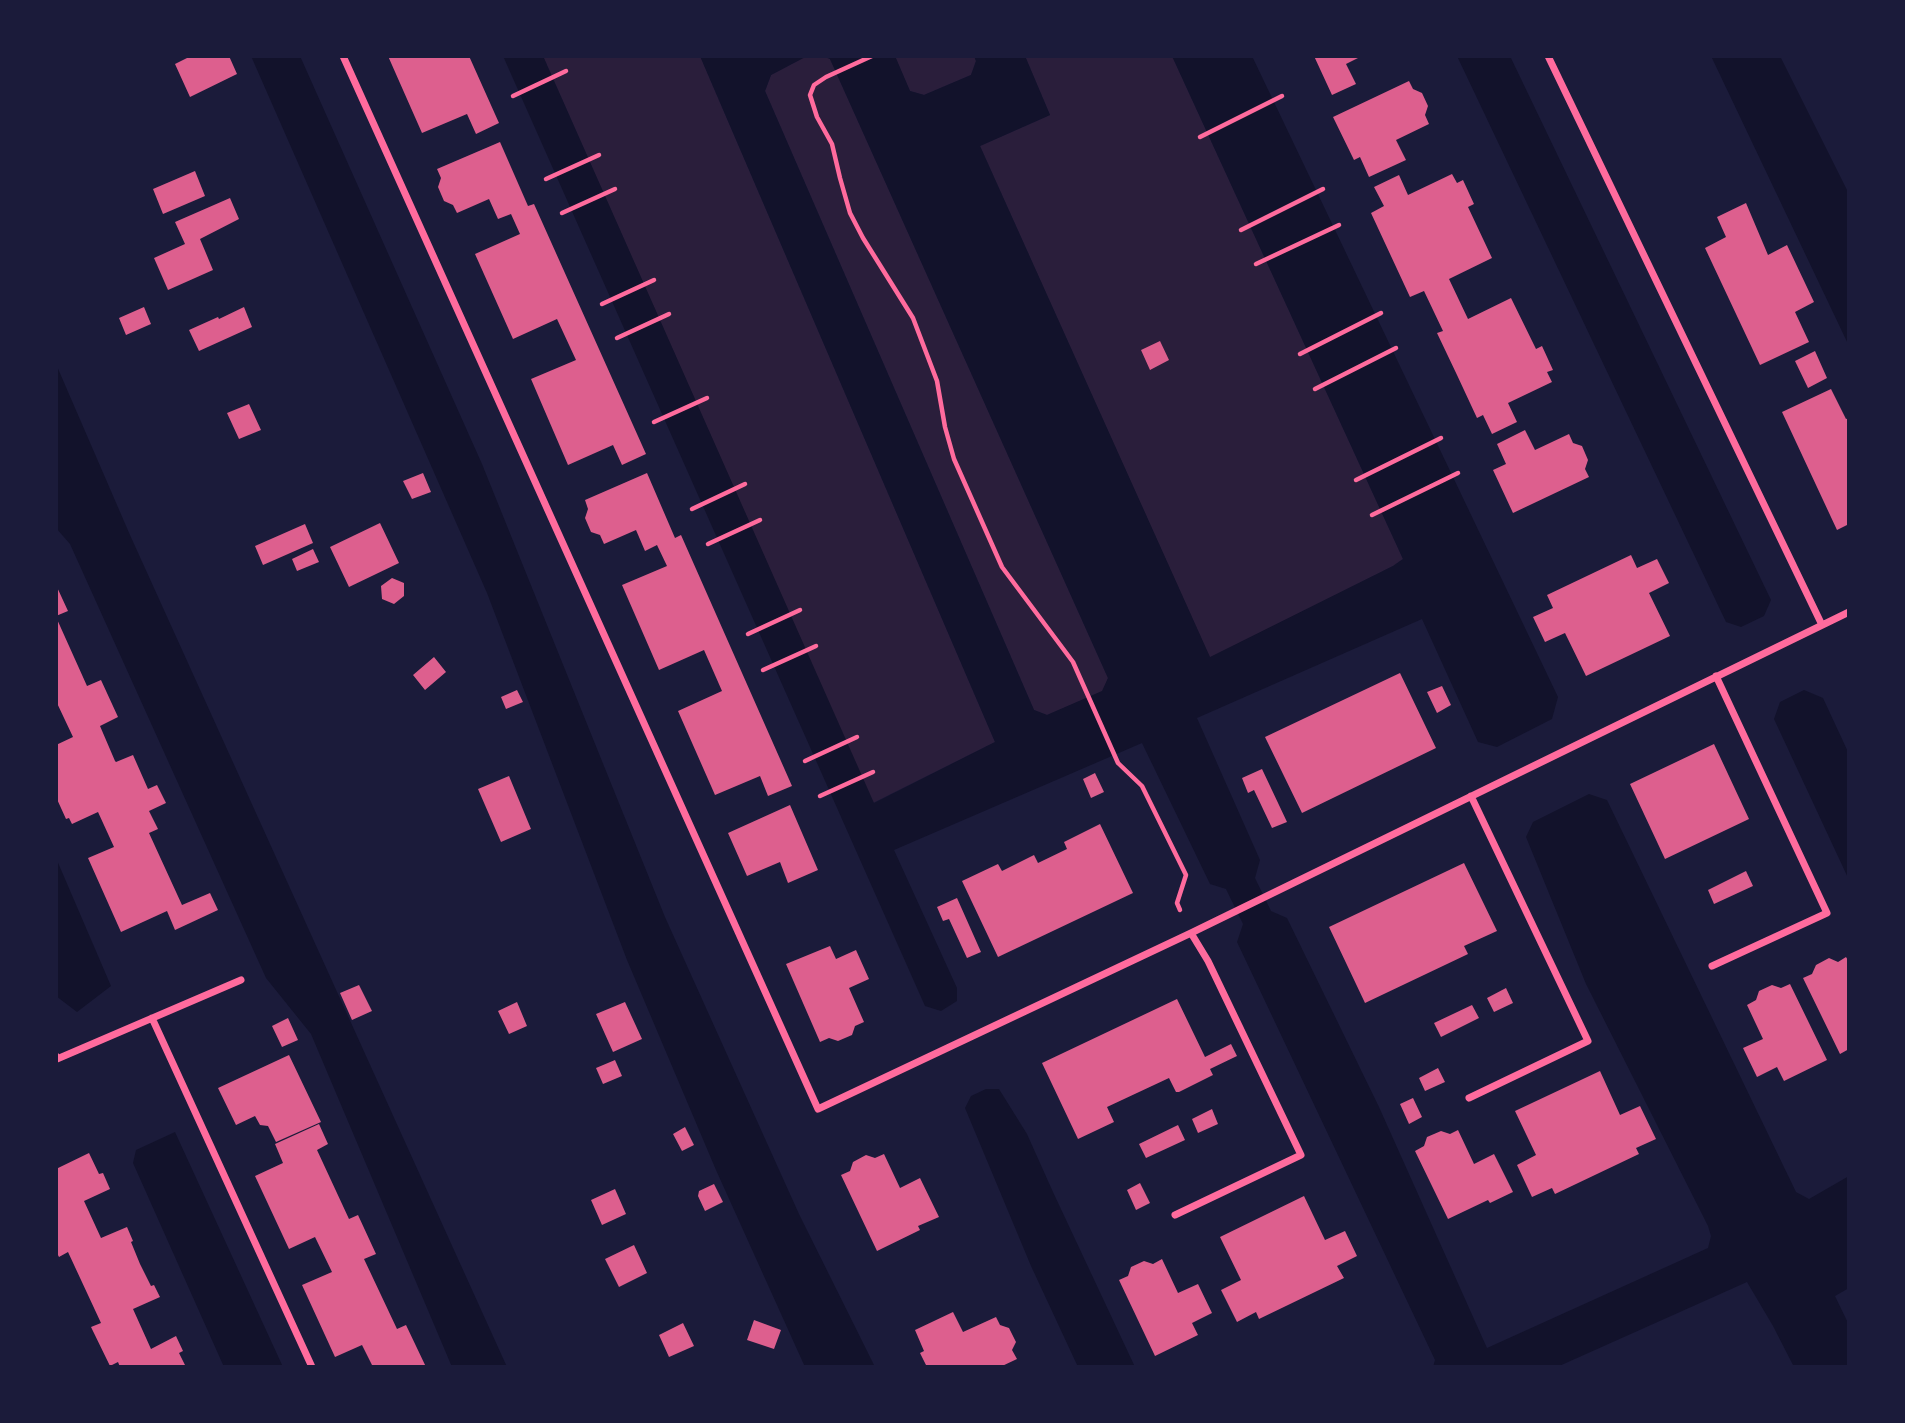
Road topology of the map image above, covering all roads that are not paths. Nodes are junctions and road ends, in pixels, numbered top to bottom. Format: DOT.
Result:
graph roads {
  1 [pos="343,56"];
  2 [pos="1548,56"];
  3 [pos="1849,612"];
  4 [pos="1822,625"];
  5 [pos="1716,676"];
  6 [pos="1471,796"];
  7 [pos="1191,933"];
  8 [pos="1712,966"];
  9 [pos="241,980"];
  10 [pos="152,1018"];
  11 [pos="56,1056"];
  12 [pos="1469,1098"];
  13 [pos="1175,1215"];
  14 [pos="312,1367"];
  1 -- 7 [label="street"];
  2 -- 4 [label="street"];
  3 -- 4 [label="street"];
  4 -- 5 [label="street"];
  5 -- 6 [label="street"];
  5 -- 8 [label="street"];
  6 -- 7 [label="street"];
  6 -- 12 [label="street"];
  7 -- 13 [label="street"];
  9 -- 10 [label="street"];
  10 -- 11 [label="street"];
  10 -- 14 [label="street"];
}
